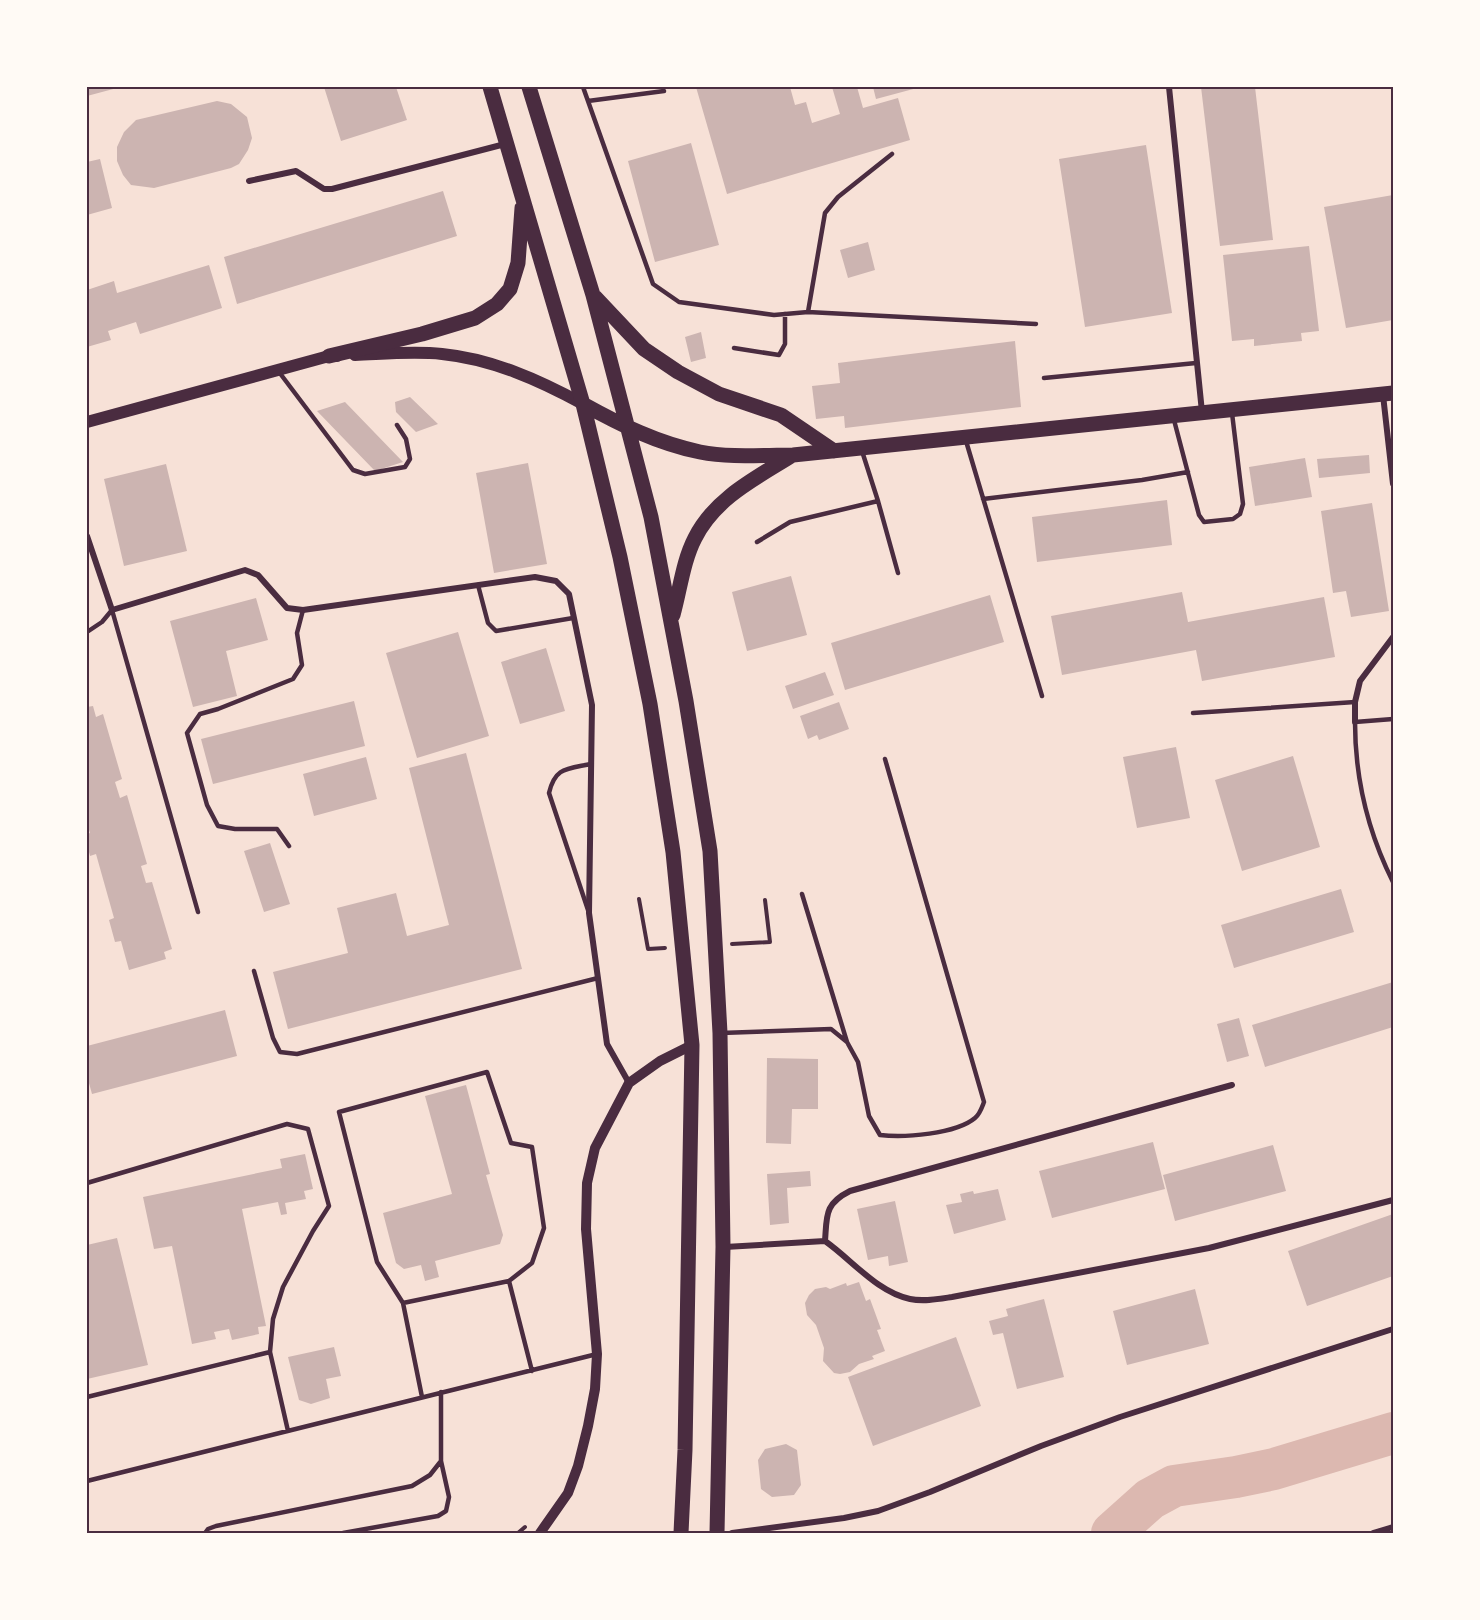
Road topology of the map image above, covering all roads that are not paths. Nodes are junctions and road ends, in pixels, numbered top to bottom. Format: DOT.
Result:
graph roads {
  1 [pos="490,87"];
  2 [pos="529,87"];
  3 [pos="583,87"];
  4 [pos="1169,87"];
  5 [pos="664,91"];
  6 [pos="588,101"];
  7 [pos="507,143"];
  8 [pos="892,154"];
  9 [pos="249,181"];
  10 [pos="523,196"];
  11 [pos="593,295"];
  12 [pos="808,312"];
  13 [pos="785,314"];
  14 [pos="1036,324"];
  15 [pos="734,348"];
  16 [pos="329,356"];
  17 [pos="1196,363"];
  18 [pos="277,370"];
  19 [pos="1044,378"];
  20 [pos="1388,394"];
  21 [pos="583,405"];
  22 [pos="1231,411"];
  23 [pos="1202,414"];
  24 [pos="1173,417"];
  25 [pos="87,422"];
  26 [pos="396,425"];
  27 [pos="629,429"];
  28 [pos="965,438"];
  29 [pos="861,448"];
  30 [pos="834,451"];
  31 [pos="793,455"];
  32 [pos="1188,472"];
  33 [pos="1393,484"];
  34 [pos="984,499"];
  35 [pos="878,501"];
  36 [pos="87,536"];
  37 [pos="757,542"];
  38 [pos="898,573"];
  39 [pos="478,585"];
  40 [pos="112,610"];
  41 [pos="303,610"];
  42 [pos="573,618"];
  43 [pos="672,621"];
  44 [pos="87,632"];
  45 [pos="1393,637"];
  46 [pos="1042,696"];
  47 [pos="1355,702"];
  48 [pos="1192,712"];
  49 [pos="1393,719"];
  50 [pos="1355,722"];
  51 [pos="885,759"];
  52 [pos="591,764"];
  53 [pos="290,846"];
  54 [pos="1393,882"];
  55 [pos="802,894"];
  56 [pos="198,912"];
  57 [pos="589,914"];
  58 [pos="254,971"];
  59 [pos="598,978"];
  60 [pos="720,1033"];
  61 [pos="847,1042"];
  62 [pos="692,1046"];
  63 [pos="629,1083"];
  64 [pos="1232,1085"];
  65 [pos="87,1183"];
  66 [pos="1393,1200"];
  67 [pos="825,1241"];
  68 [pos="723,1247"];
  69 [pos="509,1281"];
  70 [pos="403,1303"];
  71 [pos="1393,1329"];
  72 [pos="270,1352"];
  73 [pos="597,1354"];
  74 [pos="532,1371"];
  75 [pos="441,1392"];
  76 [pos="87,1397"];
  77 [pos="422,1397"];
  78 [pos="288,1431"];
  79 [pos="441,1461"];
  80 [pos="87,1482"];
  81 [pos="1393,1527"];
  82 [pos="205,1533"];
  83 [pos="343,1533"];
  84 [pos="540,1533"];
  85 [pos="681,1533"];
  86 [pos="717,1533"];
  87 [pos="732,1533"];
  88 [pos="1373,1533"];
  1 -- 7 [label="main road"];
  2 -- 11 [label="main road"];
  3 -- 6 [label="lane"];
  4 -- 17 [label="street"];
  5 -- 6 [label="lane"];
  6 -- 13 [label="lane"];
  7 -- 9 [label="street"];
  7 -- 10 [label="main road"];
  8 -- 12 [label="lane"];
  10 -- 16 [label="main road"];
  10 -- 21 [label="main road"];
  11 -- 27 [label="main road"];
  11 -- 30 [label="main road"];
  12 -- 13 [label="lane"];
  12 -- 14 [label="lane"];
  13 -- 15 [label="lane"];
  16 -- 18 [label="main road"];
  16 -- 21 [label="main road"];
  17 -- 19 [label="lane"];
  17 -- 23 [label="street"];
  18 -- 25 [label="main road"];
  18 -- 26 [label="lane"];
  20 -- 22 [label="main road"];
  20 -- 33 [label="street"];
  21 -- 27 [label="main road"];
  21 -- 62 [label="main road"];
  22 -- 23 [label="main road"];
  22 -- 32 [label="lane"];
  23 -- 24 [label="main road"];
  24 -- 28 [label="main road"];
  24 -- 32 [label="lane"];
  27 -- 31 [label="main road"];
  27 -- 43 [label="main road"];
  28 -- 29 [label="main road"];
  28 -- 34 [label="lane"];
  29 -- 30 [label="main road"];
  29 -- 35 [label="lane"];
  30 -- 31 [label="main road"];
  31 -- 43 [label="main road"];
  32 -- 34 [label="lane"];
  34 -- 46 [label="lane"];
  35 -- 37 [label="lane"];
  35 -- 38 [label="lane"];
  36 -- 40 [label="street"];
  39 -- 41 [label="street"];
  39 -- 42 [label="street"];
  39 -- 42 [label="lane"];
  40 -- 41 [label="street"];
  40 -- 44 [label="lane"];
  40 -- 56 [label="lane"];
  41 -- 53 [label="lane"];
  42 -- 52 [label="street"];
  43 -- 60 [label="main road"];
  45 -- 47 [label="street"];
  47 -- 48 [label="lane"];
  47 -- 50 [label="street"];
  49 -- 50 [label="lane"];
  50 -- 54 [label="lane"];
  51 -- 61 [label="lane"];
  52 -- 57 [label="street"];
  52 -- 57 [label="lane"];
  55 -- 61 [label="lane"];
  57 -- 59 [label="street"];
  58 -- 59 [label="lane"];
  59 -- 63 [label="street"];
  60 -- 61 [label="lane"];
  60 -- 68 [label="main road"];
  62 -- 63 [label="street"];
  62 -- 85 [label="main road"];
  63 -- 73 [label="street"];
  64 -- 67 [label="street"];
  65 -- 72 [label="lane"];
  66 -- 67 [label="street"];
  67 -- 68 [label="street"];
  68 -- 86 [label="main road"];
  69 -- 70 [label="lane"];
  69 -- 70 [label="lane"];
  69 -- 74 [label="lane"];
  70 -- 77 [label="lane"];
  71 -- 87 [label="street"];
  72 -- 76 [label="lane"];
  72 -- 78 [label="lane"];
  73 -- 74 [label="lane"];
  73 -- 84 [label="street"];
  74 -- 75 [label="lane"];
  75 -- 77 [label="lane"];
  75 -- 79 [label="lane"];
  77 -- 78 [label="lane"];
  78 -- 80 [label="lane"];
  79 -- 82 [label="lane"];
  79 -- 83 [label="lane"];
  81 -- 88 [label="street"];
}
